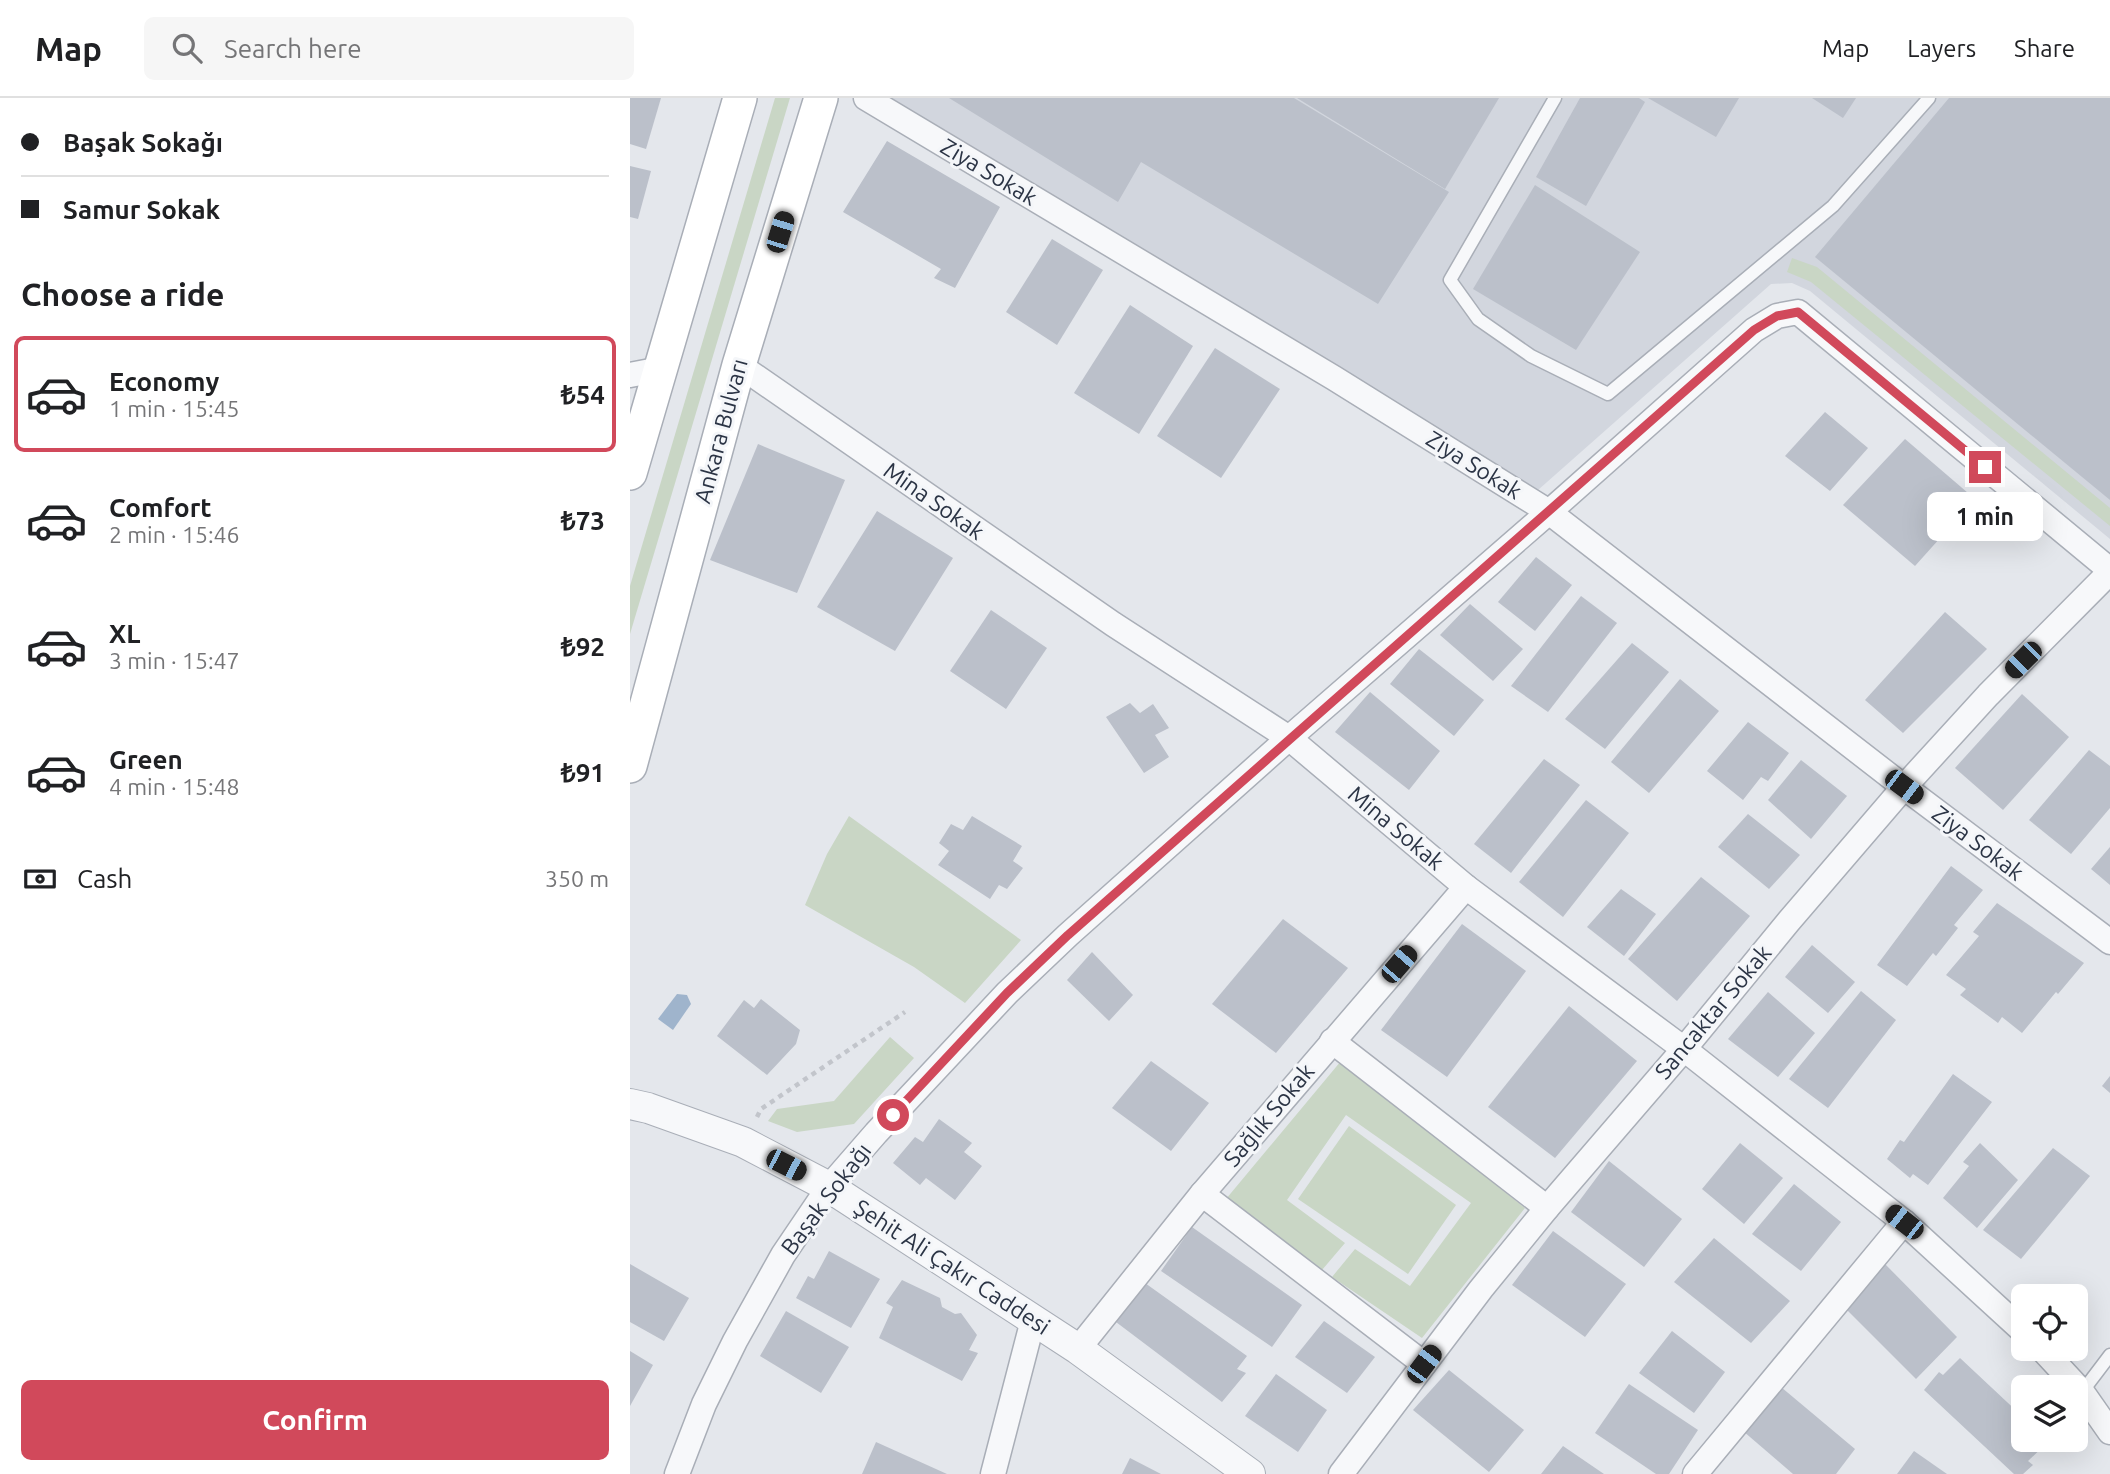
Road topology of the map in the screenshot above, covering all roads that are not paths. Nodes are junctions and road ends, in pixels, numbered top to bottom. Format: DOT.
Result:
graph roads {
  1 [pos="740,98"];
  2 [pos="821,98"];
  3 [pos="866,98"];
  4 [pos="1555,98"];
  5 [pos="1929,98"];
  6 [pos="739,365"];
  7 [pos="646,372"];
  8 [pos="630,473"];
  9 [pos="1549,512"];
  10 [pos="2110,571"];
  11 [pos="1289,738"];
  12 [pos="630,766"];
  13 [pos="1904,787"];
  14 [pos="1466,887"];
  15 [pos="2110,942"];
  16 [pos="1332,1041"];
  17 [pos="1684,1049"];
  18 [pos="630,1104"];
  19 [pos="830,1187"];
  20 [pos="1202,1194"];
  21 [pos="1546,1208"];
  22 [pos="1904,1222"];
  23 [pos="1033,1320"];
  24 [pos="2011,1320"];
  25 [pos="1078,1349"];
  26 [pos="2110,1355"];
  27 [pos="2053,1361"];
  28 [pos="1424,1364"];
  29 [pos="2066,1375"];
  30 [pos="2088,1384"];
  31 [pos="2088,1401"];
  32 [pos="2110,1432"];
  33 [pos="677,1474"];
  34 [pos="993,1474"];
  35 [pos="1250,1474"];
  36 [pos="1341,1474"];
  37 [pos="1695,1474"];
  1 -- 7 [label="main road"];
  2 -- 6 [label="main road, Ankara Bulvarı"];
  3 -- 9 [label="street, Ziya Sokak"];
  4 -- 5 [label="lane"];
  6 -- 11 [label="street, Mina Sokak"];
  6 -- 12 [label="main road, Ankara Bulvarı"];
  7 -- 8 [label="main road"];
  9 -- 10 [label="street, Başak Sokağı"];
  9 -- 11 [label="street, Başak Sokağı"];
  9 -- 13 [label="street, Ziya Sokak"];
  10 -- 13 [label="street, Sancaktar Sokak"];
  11 -- 14 [label="street, Mina Sokak"];
  11 -- 19 [label="street, Başak Sokağı"];
  13 -- 15 [label="street, Ziya Sokak"];
  13 -- 17 [label="street, Sancaktar Sokak"];
  14 -- 16 [label="street, Sağlık Sokak"];
  14 -- 17 [label="street, Mina Sokak"];
  16 -- 20 [label="street, Sağlık Sokak"];
  16 -- 21 [label="street"];
  17 -- 21 [label="street, Sancaktar Sokak"];
  17 -- 22 [label="street, Mina Sokak"];
  18 -- 19 [label="street, Şehit Ali Çakır Caddesi"];
  19 -- 23 [label="street, Şehit Ali Çakır Caddesi"];
  19 -- 33 [label="street, Başak Sokağı"];
  20 -- 25 [label="street, Sağlık Sokak"];
  20 -- 28 [label="street"];
  21 -- 28 [label="street, Sancaktar Sokak"];
  22 -- 24 [label="street, Mina Sokak"];
  22 -- 37 [label="street"];
  23 -- 25 [label="street, Şehit Ali Çakır Caddesi"];
  23 -- 34 [label="street"];
  25 -- 35 [label="street, Şehit Ali Çakır Caddesi"];
  26 -- 30 [label="lane"];
  27 -- 29 [label="street"];
  28 -- 36 [label="street, Sancaktar Sokak"];
  31 -- 32 [label="street"];
}
